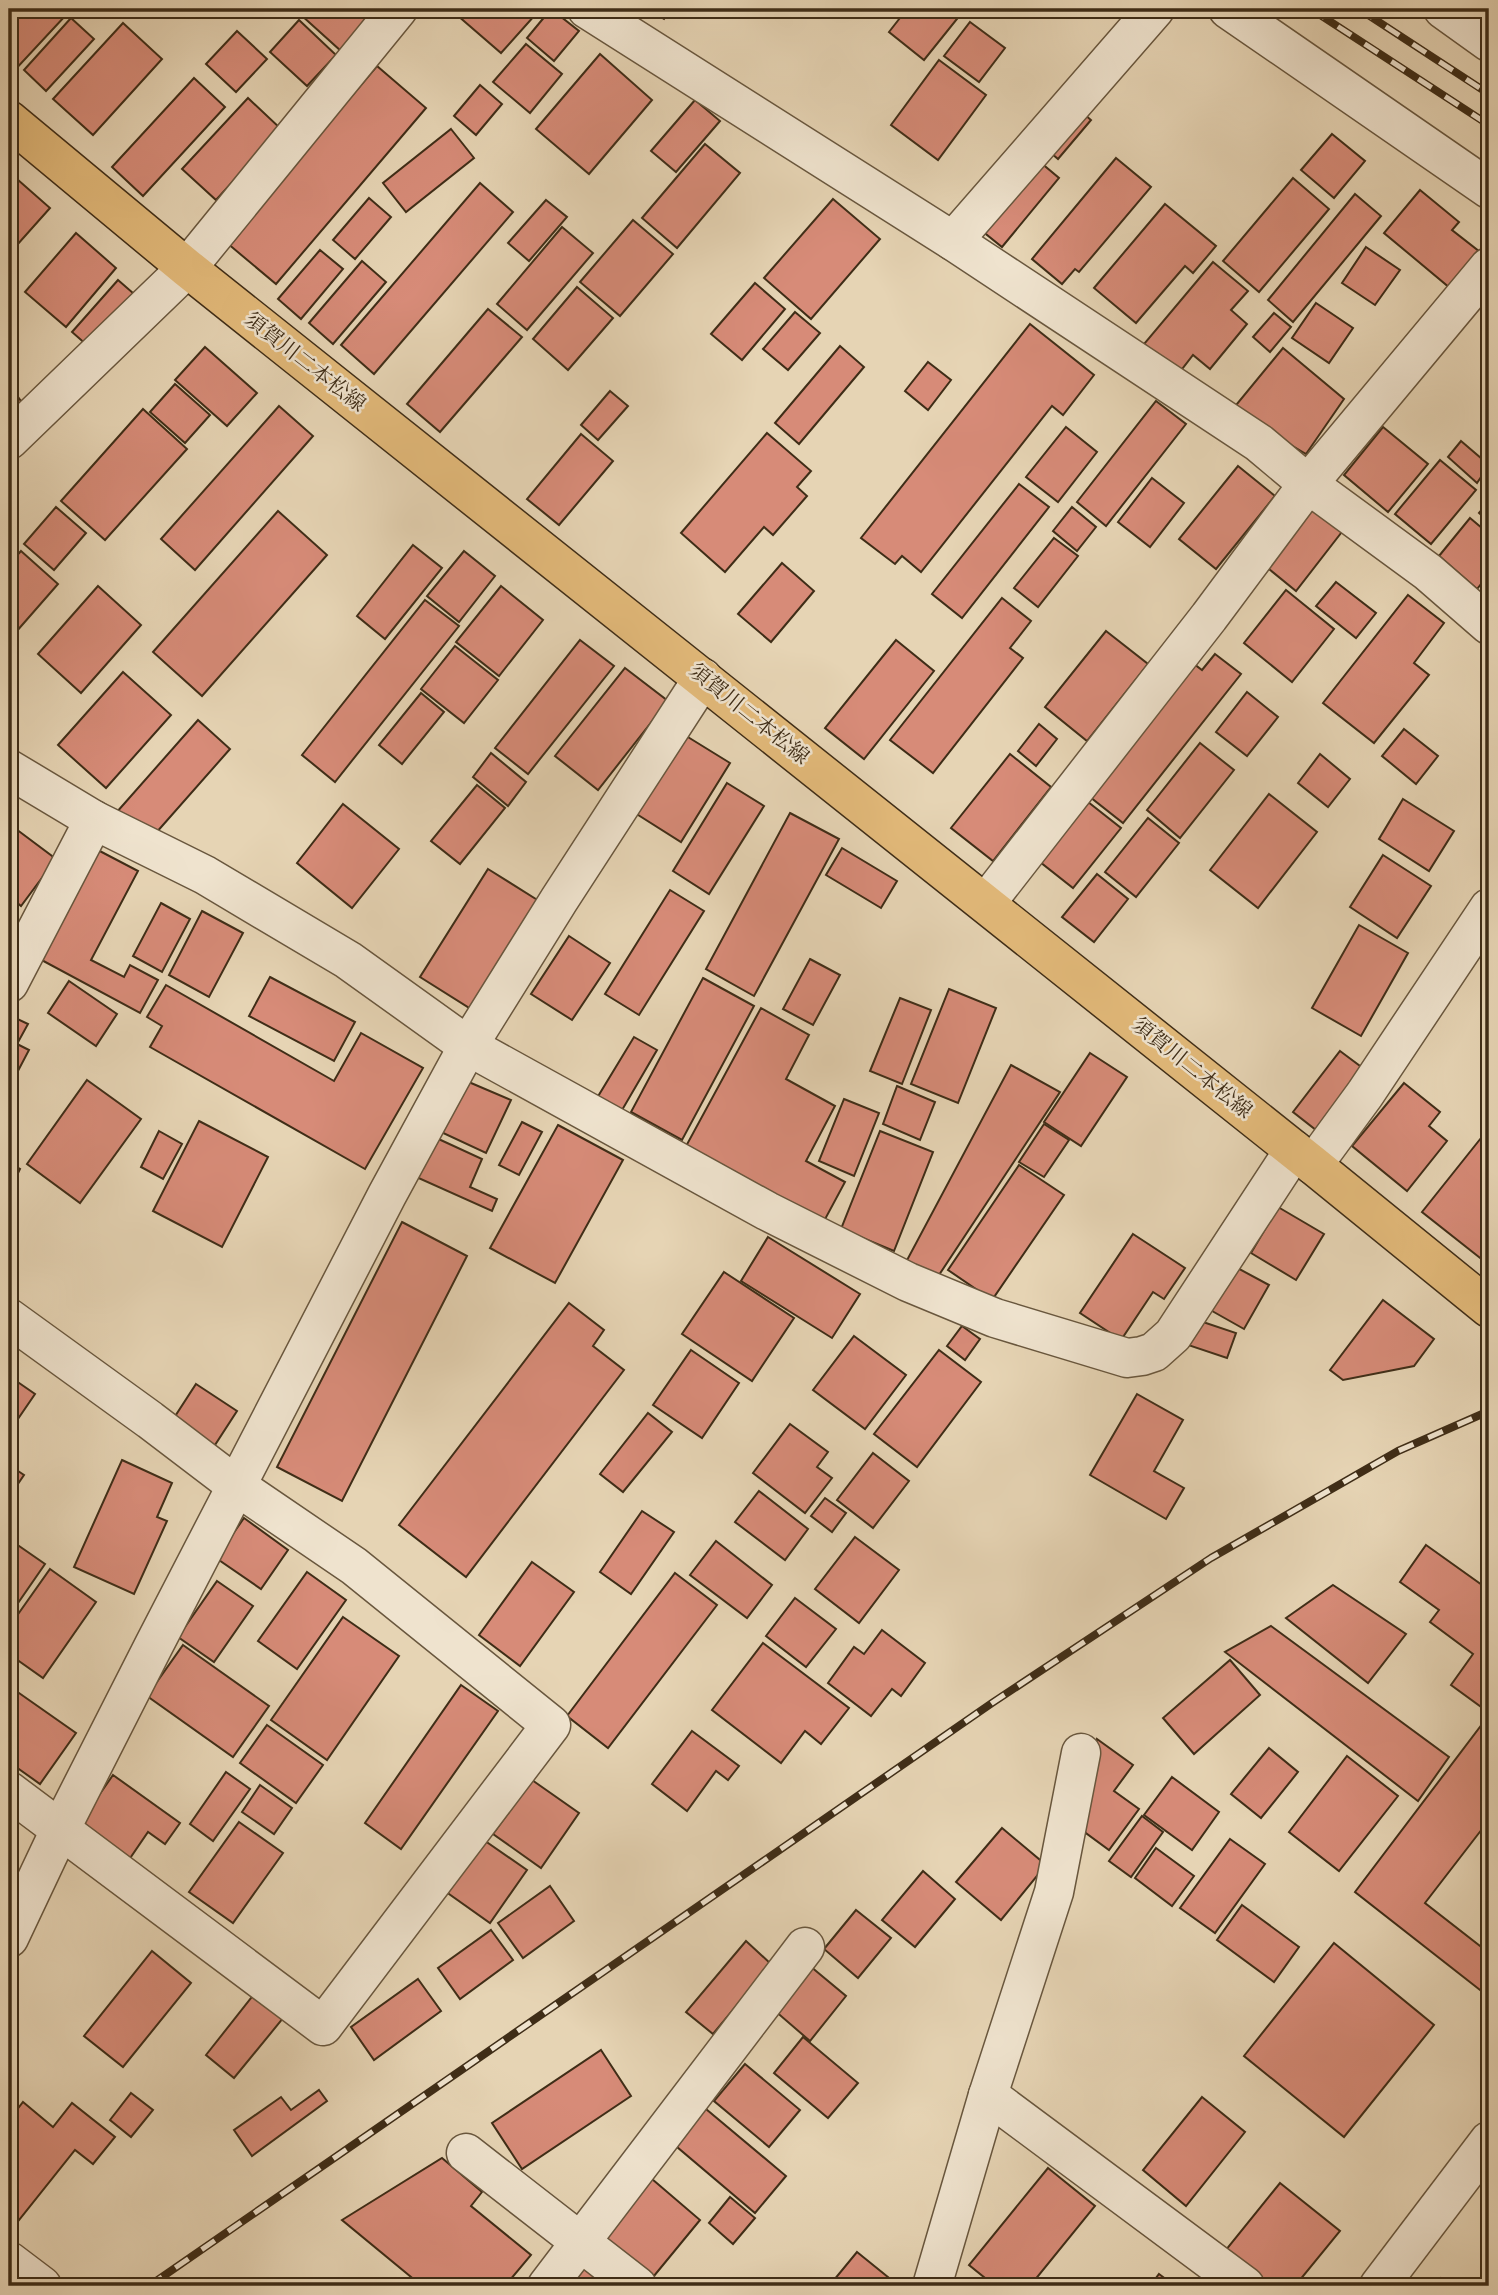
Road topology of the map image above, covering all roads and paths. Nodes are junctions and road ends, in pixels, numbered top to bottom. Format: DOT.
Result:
graph roads {
  1 [pos="398,9"];
  2 [pos="587,9"];
  3 [pos="1155,9"];
  4 [pos="1228,9"];
  5 [pos="1443,9"];
  6 [pos="1489,42"];
  7 [pos="9,120"];
  8 [pos="1489,189"];
  9 [pos="953,241"];
  10 [pos="1489,267"];
  11 [pos="187,268"];
  12 [pos="9,440"];
  13 [pos="1308,484"];
  14 [pos="1489,625"];
  15 [pos="703,678"];
  16 [pos="9,769"];
  17 [pos="94,820"];
  18 [pos="986,903"];
  19 [pos="1489,908"];
  20 [pos="9,983"];
  21 [pos="468,1046"];
  22 [pos="1304,1157"];
  23 [pos="1489,1308"];
  24 [pos="9,1318"];
  25 [pos="238,1488"];
  26 [pos="1081,1753"];
  27 [pos="9,1791"];
  28 [pos="60,1830"];
  29 [pos="9,1938"];
  30 [pos="805,1947"];
  31 [pos="988,2095"];
  32 [pos="1489,2141"];
  33 [pos="466,2153"];
  34 [pos="580,2242"];
  35 [pos="9,2261"];
  36 [pos="42,2286"];
  37 [pos="547,2286"];
  38 [pos="637,2286"];
  39 [pos="932,2286"];
  40 [pos="1245,2286"];
  41 [pos="1379,2286"];
  1 -- 11 [label="street"];
  2 -- 9 [label="street"];
  3 -- 9 [label="street"];
  4 -- 8 [label="street"];
  5 -- 6 [label="street"];
  7 -- 11 [label="main road, 須賀川二本松線"];
  9 -- 13 [label="street"];
  10 -- 13 [label="street"];
  11 -- 12 [label="street"];
  11 -- 15 [label="main road, 須賀川二本松線"];
  13 -- 14 [label="street"];
  13 -- 18 [label="street"];
  15 -- 18 [label="main road, 須賀川二本松線"];
  15 -- 21 [label="street"];
  16 -- 17 [label="street"];
  17 -- 20 [label="street"];
  17 -- 21 [label="street"];
  18 -- 22 [label="main road, 須賀川二本松線"];
  19 -- 22 [label="street"];
  21 -- 22 [label="street"];
  21 -- 25 [label="street"];
  22 -- 23 [label="main road, 須賀川二本松線"];
  24 -- 25 [label="street"];
  25 -- 28 [label="street"];
  25 -- 28 [label="street"];
  26 -- 31 [label="street"];
  27 -- 28 [label="street"];
  28 -- 29 [label="street"];
  30 -- 34 [label="street"];
  31 -- 39 [label="street"];
  31 -- 40 [label="street"];
  32 -- 41 [label="street"];
  33 -- 34 [label="street"];
  34 -- 37 [label="street"];
  34 -- 38 [label="street"];
  35 -- 36 [label="street"];
}
